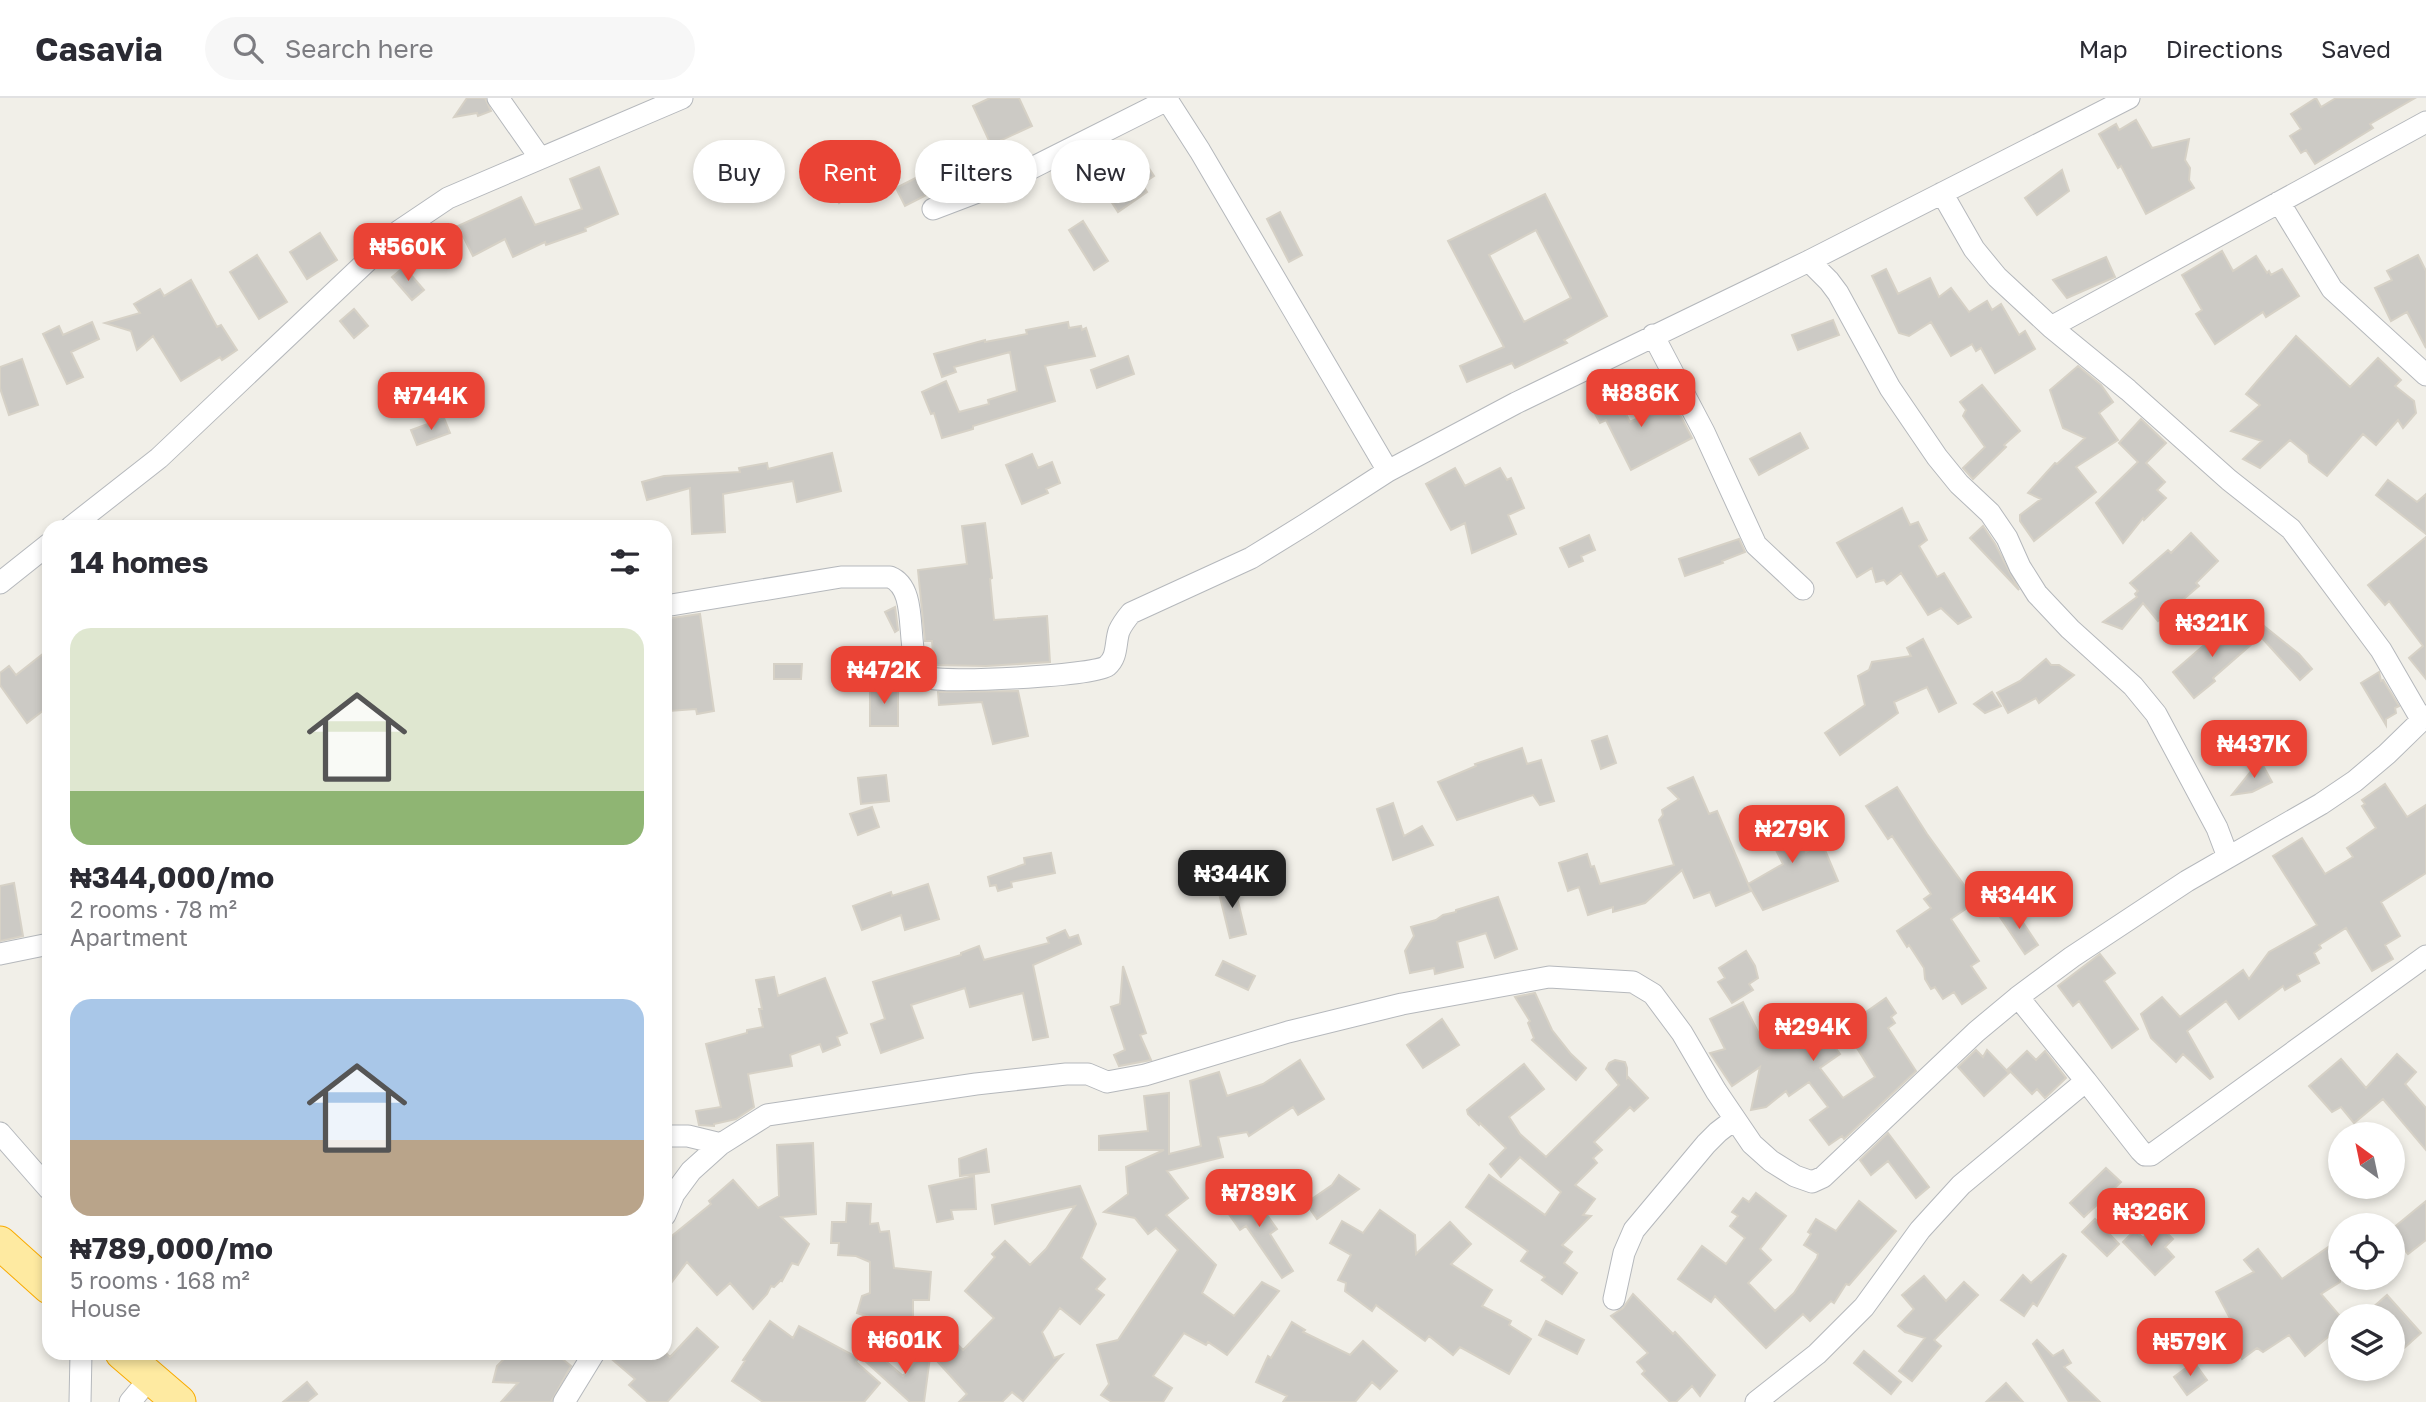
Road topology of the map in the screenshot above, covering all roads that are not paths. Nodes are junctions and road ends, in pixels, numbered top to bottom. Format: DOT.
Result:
graph roads {
  1 [pos="498,98"];
  2 [pos="682,98"];
  3 [pos="2129,98"];
  4 [pos="1167,99"];
  5 [pos="2426,122"];
  6 [pos="540,158"];
  7 [pos="1942,193"];
  8 [pos="2279,202"];
  9 [pos="933,209"];
  10 [pos="1809,261"];
  11 [pos="2051,327"];
  12 [pos="1653,335"];
  13 [pos="2426,375"];
  14 [pos="1388,471"];
  15 [pos="80,520"];
  16 [pos="42,550"];
  17 [pos="0,583"];
  18 [pos="1803,589"];
  19 [pos="672,605"];
  20 [pos="2424,717"];
  21 [pos="2228,857"];
  22 [pos="42,945"];
  23 [pos="0,954"];
  24 [pos="2426,956"];
  25 [pos="2018,997"];
  26 [pos="2086,1081"];
  27 [pos="1735,1119"];
  28 [pos="0,1133"];
  29 [pos="672,1136"];
  30 [pos="721,1144"];
  31 [pos="42,1181"];
  32 [pos="672,1199"];
  33 [pos="0,1243"];
  34 [pos="42,1281"];
  35 [pos="1614,1299"];
  36 [pos="81,1360"];
  37 [pos="125,1360"];
  38 [pos="590,1360"];
  39 [pos="140,1390"];
  40 [pos="80,1402"];
  41 [pos="179,1402"];
  42 [pos="564,1402"];
  43 [pos="1756,1402"];
  1 -- 6 [label="street"];
  2 -- 6 [label="street"];
  3 -- 7 [label="street"];
  4 -- 9 [label="street"];
  4 -- 14 [label="street"];
  5 -- 8 [label="street"];
  6 -- 15 [label="street"];
  7 -- 10 [label="street"];
  7 -- 11 [label="street"];
  8 -- 11 [label="street"];
  8 -- 13 [label="street"];
  10 -- 12 [label="street"];
  10 -- 21 [label="street"];
  11 -- 20 [label="street"];
  12 -- 14 [label="street"];
  12 -- 18 [label="street"];
  14 -- 19 [label="street"];
  16 -- 17 [label="street"];
  20 -- 21 [label="street"];
  21 -- 25 [label="street"];
  22 -- 23 [label="street"];
  24 -- 26 [label="street"];
  25 -- 26 [label="street"];
  25 -- 27 [label="street"];
  26 -- 43 [label="street"];
  27 -- 30 [label="street"];
  27 -- 35 [label="street"];
  28 -- 31 [label="street"];
  29 -- 30 [label="street"];
  30 -- 32 [label="street"];
  33 -- 34 [label="highway"];
  36 -- 40 [label="street"];
  37 -- 39 [label="highway"];
  38 -- 42 [label="street"];
  39 -- 41 [label="highway"];
}
